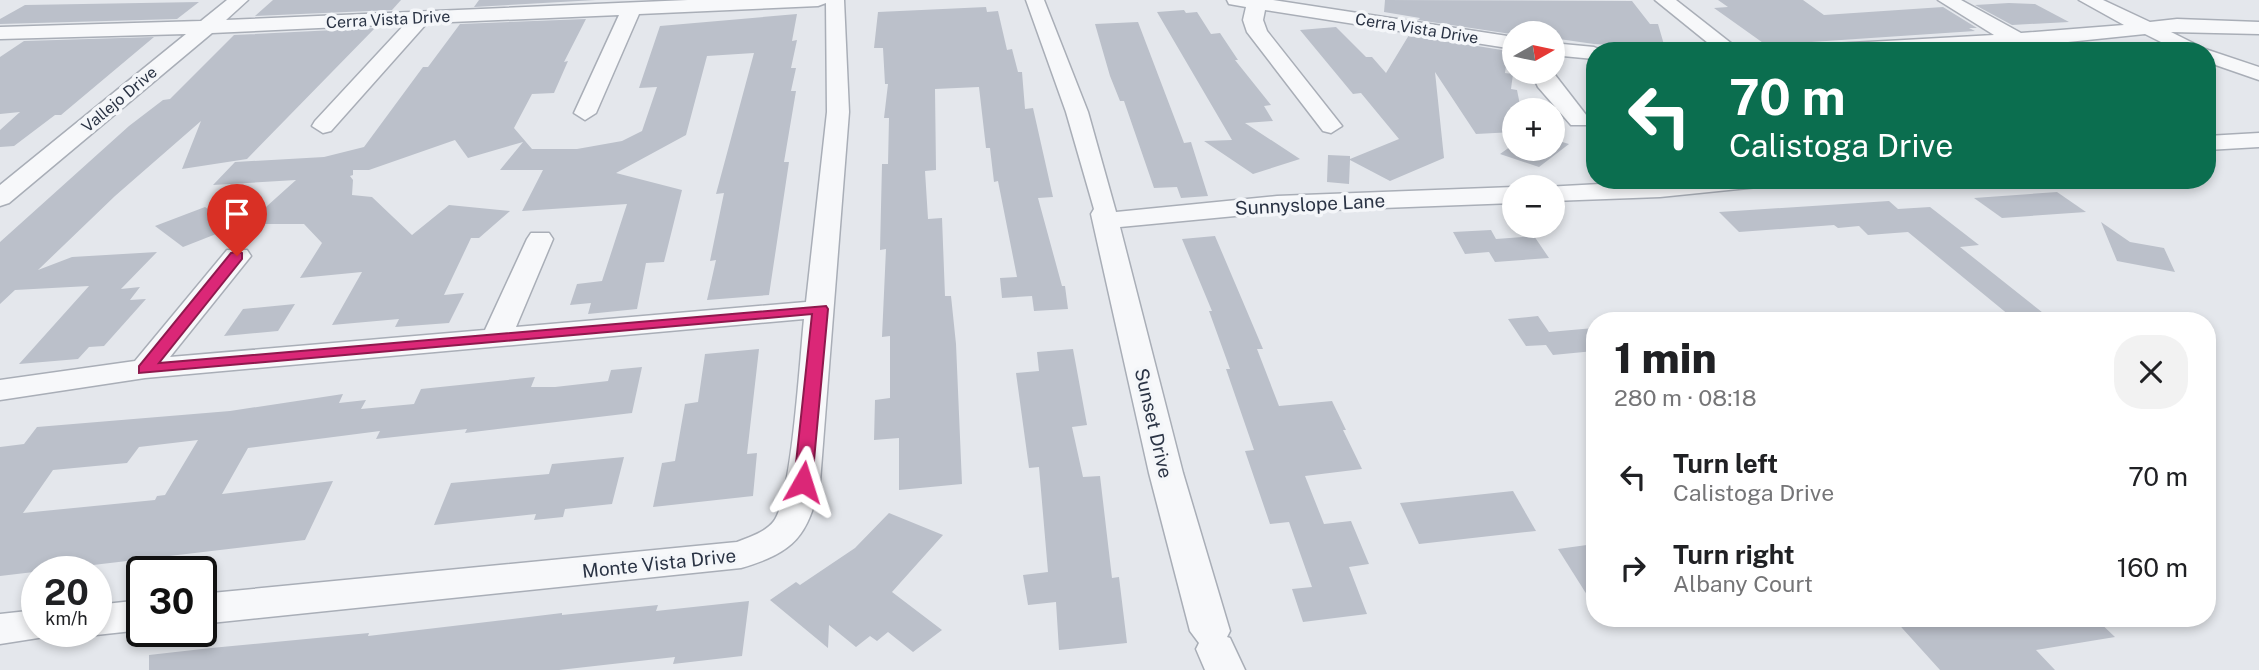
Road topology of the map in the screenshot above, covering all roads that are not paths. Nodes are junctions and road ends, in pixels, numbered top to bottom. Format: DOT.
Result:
graph roads {
  1 [pos="239,0"];
  2 [pos="818,0"];
  3 [pos="835,0"];
  4 [pos="1035,0"];
  5 [pos="1664,0"];
  6 [pos="1947,0"];
  7 [pos="2088,0"];
  8 [pos="1247,2"];
  9 [pos="632,8"];
  10 [pos="421,18"];
  11 [pos="207,27"];
  12 [pos="2259,28"];
  13 [pos="2144,29"];
  14 [pos="0,33"];
  15 [pos="2018,40"];
  16 [pos="1502,41"];
  17 [pos="1719,42"];
  18 [pos="1981,42"];
  19 [pos="2021,42"];
  20 [pos="2175,42"];
  21 [pos="1565,50"];
  22 [pos="1586,52"];
  23 [pos="2216,58"];
  24 [pos="2259,74"];
  25 [pos="1548,84"];
  26 [pos="585,113"];
  27 [pos="1579,120"];
  28 [pos="323,126"];
  29 [pos="1331,127"];
  30 [pos="2259,140"];
  31 [pos="2216,142"];
  32 [pos="1660,189"];
  33 [pos="1565,193"];
  34 [pos="1502,195"];
  35 [pos="0,198"];
  36 [pos="1105,213"];
  37 [pos="540,239"];
  38 [pos="237,256"];
  39 [pos="820,309"];
  40 [pos="496,338"];
  41 [pos="145,369"];
  42 [pos="0,390"];
  43 [pos="217,607"];
  44 [pos="21,627"];
  45 [pos="0,629"];
  46 [pos="1217,650"];
  1 -- 11 [label="street, Vallejo Drive"];
  2 -- 9 [label="street, Cerra Vista Drive"];
  3 -- 39 [label="street, Monte Vista Drive"];
  4 -- 36 [label="street, Sunset Drive"];
  5 -- 17 [label="street"];
  6 -- 15 [label="street"];
  7 -- 13 [label="street"];
  8 -- 16 [label="street, Cerra Vista Drive"];
  8 -- 29 [label="street"];
  9 -- 10 [label="street, Cerra Vista Drive"];
  9 -- 26 [label="street"];
  10 -- 11 [label="street, Cerra Vista Drive"];
  10 -- 28 [label="street"];
  11 -- 14 [label="street, Cerra Vista Drive"];
  11 -- 35 [label="street, Vallejo Drive"];
  12 -- 13 [label="street"];
  13 -- 15 [label="street"];
  13 -- 20 [label="street"];
  15 -- 18 [label="street"];
  15 -- 19 [label="street"];
  21 -- 22 [label="street"];
  23 -- 24 [label="street"];
  25 -- 27 [label="street"];
  30 -- 31 [label="street"];
  32 -- 33 [label="street"];
  34 -- 36 [label="street, Sunnyslope Lane"];
  36 -- 46 [label="street, Sunset Drive"];
  37 -- 40 [label="street"];
  38 -- 41 [label="street"];
  39 -- 40 [label="street"];
  39 -- 43 [label="street, Monte Vista Drive"];
  40 -- 41 [label="street"];
  41 -- 42 [label="street"];
  44 -- 45 [label="street"];
}
